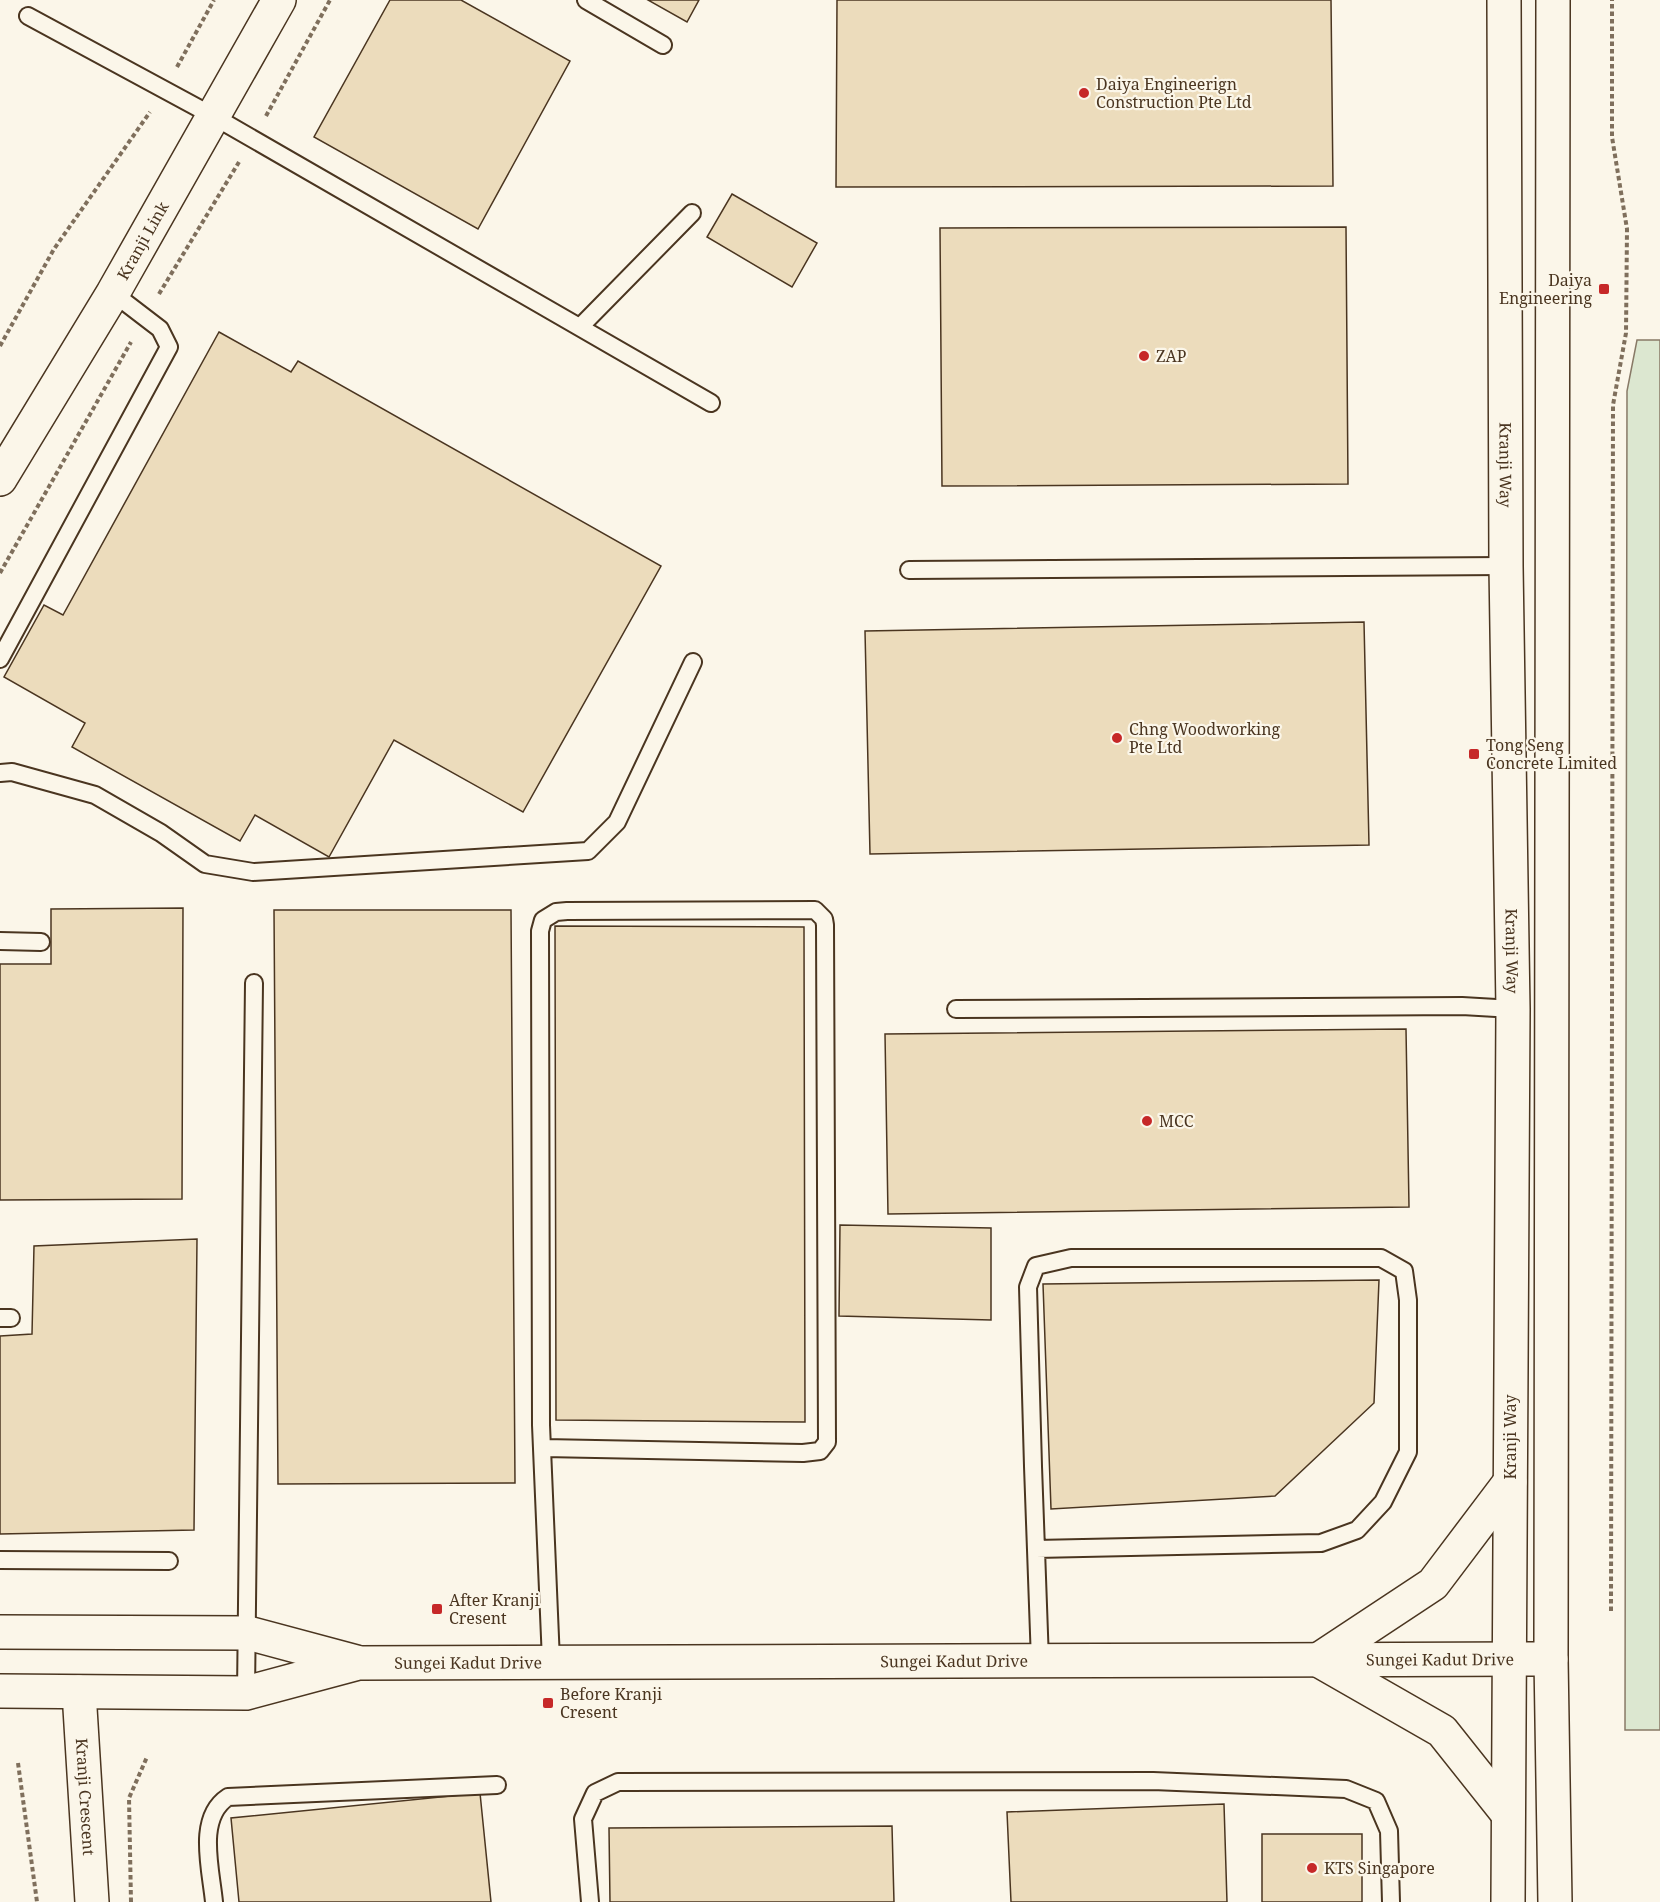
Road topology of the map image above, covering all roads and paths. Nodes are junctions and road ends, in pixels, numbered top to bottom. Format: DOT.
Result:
graph roads {
  1 [pos="214,0"];
  2 [pos="279,0"];
  3 [pos="330,0"];
  4 [pos="586,0"];
  5 [pos="1504,0"];
  6 [pos="1553,0"];
  7 [pos="1612,0"];
  8 [pos="28,16"];
  9 [pos="663,45"];
  10 [pos="165,90"];
  11 [pos="213,116"];
  12 [pos="253,139"];
  13 [pos="692,213"];
  14 [pos="113,293"];
  15 [pos="145,318"];
  16 [pos="580,327"];
  17 [pos="0,346"];
  18 [pos="711,403"];
  19 [pos="0,479"];
  20 [pos="1506,566"];
  21 [pos="909,570"];
  22 [pos="0,573"];
  23 [pos="0,659"];
  24 [pos="693,662"];
  25 [pos="0,773"];
  26 [pos="0,941"];
  27 [pos="41,942"];
  28 [pos="254,983"];
  29 [pos="956,1009"];
  30 [pos="1513,1009"];
  31 [pos="544,1448"];
  32 [pos="1510,1482"];
  33 [pos="1036,1549"];
  34 [pos="0,1560"];
  35 [pos="169,1561"];
  36 [pos="1611,1611"];
  37 [pos="0,1632"];
  38 [pos="248,1632"];
  39 [pos="1551,1659"];
  40 [pos="1318,1660"];
  41 [pos="1508,1660"];
  42 [pos="551,1661"];
  43 [pos="1040,1661"];
  44 [pos="358,1663"];
  45 [pos="0,1691"];
  46 [pos="79,1692"];
  47 [pos="246,1693"];
  48 [pos="147,1757"];
  49 [pos="18,1763"];
  50 [pos="497,1785"];
  51 [pos="1508,1814"];
  52 [pos="37,1902"];
  53 [pos="92,1902"];
  54 [pos="131,1902"];
  55 [pos="213,1902"];
  56 [pos="590,1902"];
  57 [pos="1391,1902"];
  58 [pos="1508,1902"];
  59 [pos="1555,1902"];
  1 -- 10 [label="path"];
  2 -- 11 [label="main road, Kranji Link"];
  3 -- 12 [label="path"];
  4 -- 9 [label="lane"];
  5 -- 20 [label="main road, Kranji Way"];
  6 -- 39 [label="main road"];
  7 -- 36 [label="path"];
  8 -- 10 [label="lane"];
  10 -- 11 [label="lane"];
  10 -- 17 [label="path"];
  11 -- 12 [label="lane"];
  11 -- 14 [label="main road, Kranji Link"];
  12 -- 15 [label="path"];
  12 -- 16 [label="lane"];
  13 -- 16 [label="lane"];
  14 -- 15 [label="lane"];
  14 -- 19 [label="main road, Kranji Link"];
  15 -- 22 [label="path"];
  15 -- 23 [label="lane"];
  16 -- 18 [label="lane"];
  20 -- 21 [label="lane"];
  20 -- 30 [label="main road, Kranji Way"];
  24 -- 25 [label="lane"];
  26 -- 27 [label="lane"];
  28 -- 38 [label="lane"];
  29 -- 30 [label="lane"];
  30 -- 32 [label="main road, Kranji Way"];
  31 -- 31 [label="lane"];
  31 -- 42 [label="lane"];
  32 -- 40 [label="main road"];
  32 -- 41 [label="main road, Kranji Way"];
  33 -- 33 [label="lane"];
  33 -- 43 [label="lane"];
  34 -- 35 [label="lane"];
  37 -- 38 [label="main road, Sungei Kadut Drive"];
  38 -- 44 [label="main road, Sungei Kadut Drive"];
  38 -- 47 [label="lane"];
  39 -- 41 [label="main road, Sungei Kadut Drive"];
  39 -- 59 [label="main road"];
  40 -- 41 [label="main road, Sungei Kadut Drive"];
  40 -- 43 [label="main road, Sungei Kadut Drive"];
  40 -- 51 [label="main road"];
  41 -- 51 [label="main road, Kranji Way"];
  42 -- 43 [label="main road, Sungei Kadut Drive"];
  42 -- 44 [label="main road, Sungei Kadut Drive"];
  44 -- 47 [label="main road, Sungei Kadut Drive"];
  45 -- 46 [label="main road, Sungei Kadut Drive"];
  46 -- 47 [label="main road, Sungei Kadut Drive"];
  46 -- 53 [label="main road, Kranji Crescent"];
  48 -- 54 [label="path"];
  49 -- 52 [label="path"];
  50 -- 55 [label="lane"];
  51 -- 58 [label="main road, Kranji Way"];
  56 -- 57 [label="lane"];
}
